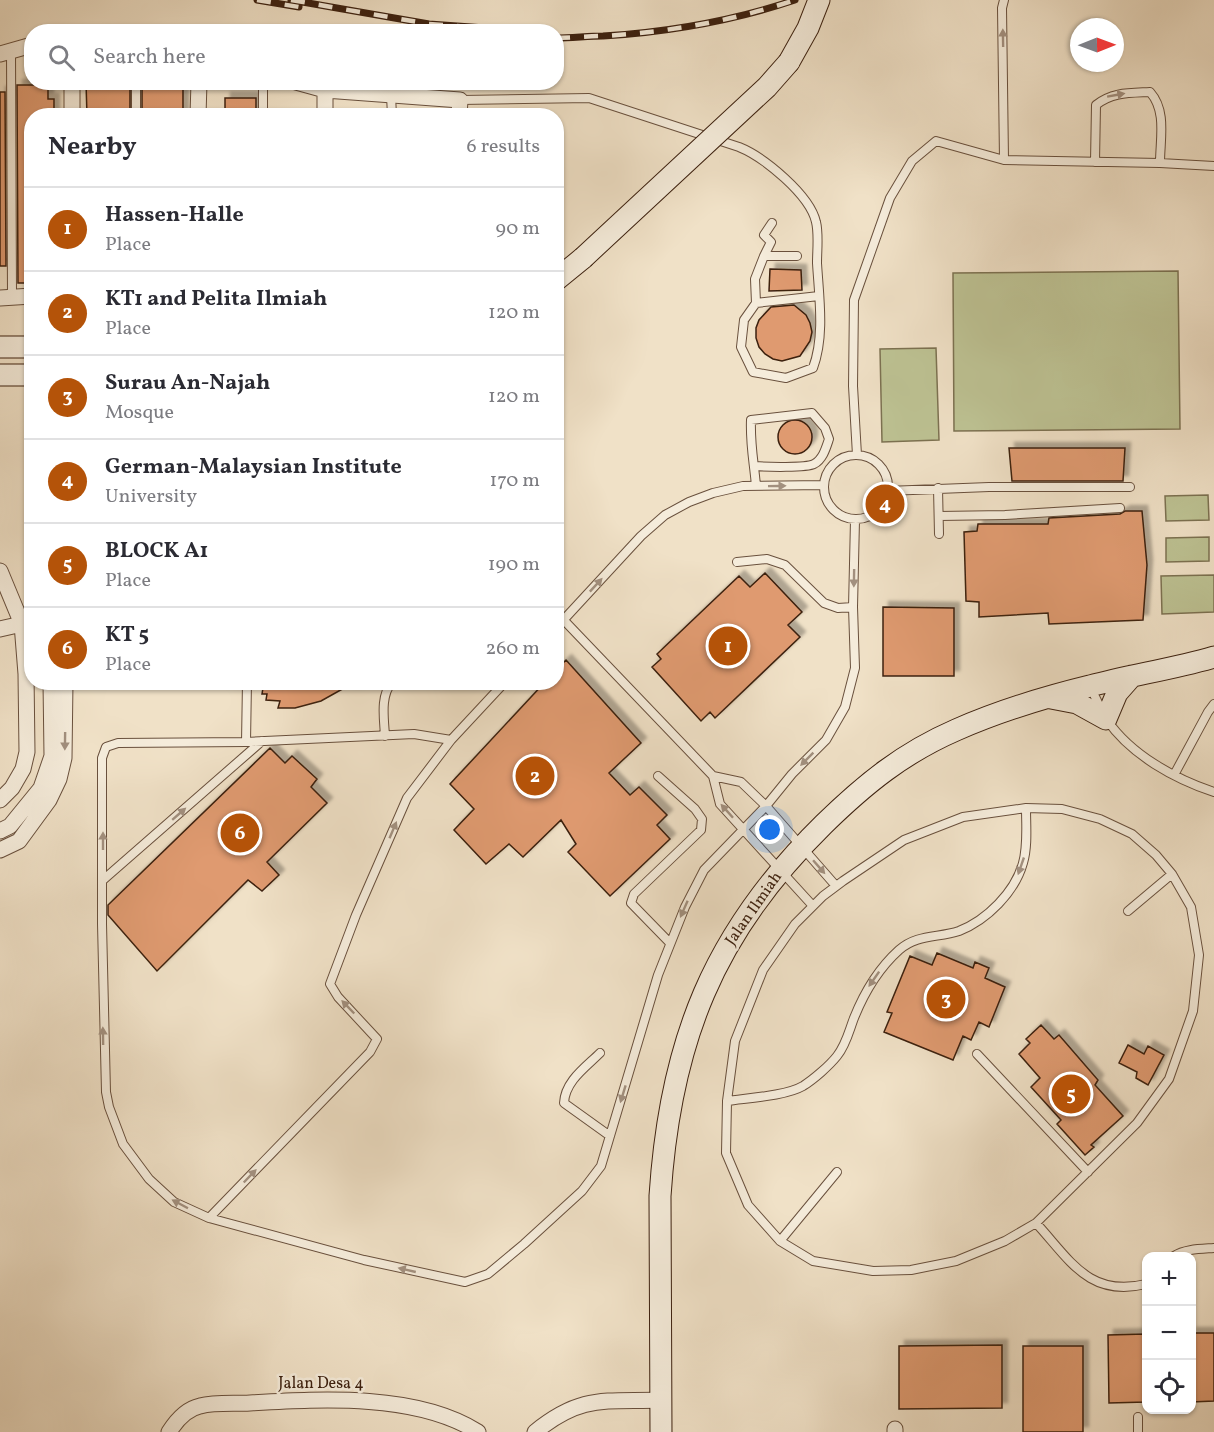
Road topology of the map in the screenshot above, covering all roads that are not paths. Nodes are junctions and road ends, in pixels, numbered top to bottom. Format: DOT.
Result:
graph roads {
  1 [pos="819,0"];
  2 [pos="1004,0"];
  3 [pos="24,47"];
  4 [pos="5,52"];
  5 [pos="72,90"];
  6 [pos="136,90"];
  7 [pos="199,90"];
  8 [pos="263,90"];
  9 [pos="325,90"];
  10 [pos="392,95"];
  11 [pos="460,99"];
  12 [pos="72,108"];
  13 [pos="136,108"];
  14 [pos="198,108"];
  15 [pos="263,108"];
  16 [pos="325,108"];
  17 [pos="392,108"];
  18 [pos="459,108"];
  19 [pos="1004,160"];
  20 [pos="1095,162"];
  21 [pos="1160,163"];
  22 [pos="1214,166"];
  23 [pos="771,223"];
  24 [pos="764,256"];
  25 [pos="797,256"];
  26 [pos="583,258"];
  27 [pos="564,266"];
  28 [pos="564,273"];
  29 [pos="819,296"];
  30 [pos="24,297"];
  31 [pos="6,298"];
  32 [pos="756,303"];
  33 [pos="0,347"];
  34 [pos="24,347"];
  35 [pos="0,375"];
  36 [pos="24,376"];
  37 [pos="857,455"];
  38 [pos="755,466"];
  39 [pos="824,485"];
  40 [pos="756,486"];
  41 [pos="1130,487"];
  42 [pos="938,488"];
  43 [pos="887,491"];
  44 [pos="1120,508"];
  45 [pos="939,516"];
  46 [pos="855,520"];
  47 [pos="939,534"];
  48 [pos="737,562"];
  49 [pos="0,571"];
  50 [pos="853,607"];
  51 [pos="564,620"];
  52 [pos="22,624"];
  53 [pos="0,629"];
  54 [pos="24,649"];
  55 [pos="1214,657"];
  56 [pos="1132,676"];
  57 [pos="1089,686"];
  58 [pos="26,690"];
  59 [pos="51,690"];
  60 [pos="65,690"];
  61 [pos="247,690"];
  62 [pos="387,690"];
  63 [pos="498,690"];
  64 [pos="1046,698"];
  65 [pos="1214,704"];
  66 [pos="1106,719"];
  67 [pos="385,736"];
  68 [pos="451,740"];
  69 [pos="262,741"];
  70 [pos="246,742"];
  71 [pos="1174,775"];
  72 [pos="658,776"];
  73 [pos="713,776"];
  74 [pos="1214,792"];
  75 [pos="0,800"];
  76 [pos="766,806"];
  77 [pos="1026,808"];
  78 [pos="744,829"];
  79 [pos="0,831"];
  80 [pos="801,846"];
  81 [pos="0,850"];
  82 [pos="780,870"];
  83 [pos="1172,874"];
  84 [pos="103,880"];
  85 [pos="836,886"];
  86 [pos="813,906"];
  87 [pos="1128,911"];
  88 [pos="670,944"];
  89 [pos="600,1053"];
  90 [pos="977,1054"];
  91 [pos="727,1101"];
  92 [pos="610,1136"];
  93 [pos="837,1172"];
  94 [pos="1088,1172"];
  95 [pos="209,1218"];
  96 [pos="1036,1223"];
  97 [pos="780,1241"];
  98 [pos="1214,1248"];
  99 [pos="1186,1252"];
  100 [pos="1142,1285"];
  101 [pos="661,1400"];
  102 [pos="1138,1417"];
  103 [pos="169,1432"];
  104 [pos="478,1432"];
  105 [pos="535,1432"];
  106 [pos="661,1432"];
  107 [pos="1138,1432"];
  1 -- 26 [label="street, bridge"];
  19 -- 2 [label="lane, one-way"];
  3 -- 4 [label="street"];
  4 -- 31 [label="lane"];
  5 -- 12 [label="street"];
  6 -- 13 [label="lane"];
  7 -- 14 [label="street"];
  8 -- 15 [label="lane"];
  9 -- 10 [label="street"];
  9 -- 16 [label="street"];
  10 -- 11 [label="street"];
  10 -- 17 [label="lane"];
  11 -- 18 [label="street"];
  11 -- 29 [label="lane"];
  19 -- 20 [label="lane"];
  19 -- 37 [label="lane"];
  20 -- 21 [label="lane"];
  20 -- 21 [label="lane, one-way"];
  21 -- 22 [label="lane"];
  23 -- 24 [label="lane"];
  24 -- 25 [label="lane"];
  24 -- 32 [label="lane"];
  26 -- 27 [label="street"];
  26 -- 28 [label="street"];
  29 -- 32 [label="lane"];
  29 -- 32 [label="lane"];
  30 -- 31 [label="street"];
  33 -- 34 [label="street"];
  35 -- 36 [label="street"];
  37 -- 39 [label="lane"];
  37 -- 43 [label="lane"];
  38 -- 38 [label="lane"];
  38 -- 40 [label="lane"];
  40 -- 39 [label="lane, one-way"];
  39 -- 46 [label="lane"];
  51 -- 40 [label="lane, one-way"];
  41 -- 42 [label="lane"];
  42 -- 43 [label="lane"];
  42 -- 45 [label="lane"];
  43 -- 46 [label="lane"];
  44 -- 45 [label="lane"];
  45 -- 47 [label="lane"];
  46 -- 50 [label="lane, one-way"];
  48 -- 50 [label="lane"];
  49 -- 52 [label="street"];
  50 -- 76 [label="lane, one-way"];
  51 -- 73 [label="lane"];
  52 -- 53 [label="street"];
  52 -- 54 [label="street"];
  55 -- 56 [label="street, Jalan Ilmiah"];
  56 -- 57 [label="street, Jalan Ilmiah"];
  56 -- 66 [label="street"];
  57 -- 64 [label="street, Jalan Ilmiah"];
  57 -- 66 [label="lane"];
  58 -- 75 [label="street"];
  59 -- 79 [label="street"];
  60 -- 81 [label="street, one-way"];
  61 -- 70 [label="lane"];
  62 -- 67 [label="lane"];
  63 -- 68 [label="lane"];
  64 -- 66 [label="street"];
  64 -- 80 [label="street, Jalan Ilmiah"];
  65 -- 71 [label="lane"];
  66 -- 71 [label="lane"];
  67 -- 68 [label="lane"];
  67 -- 69 [label="lane"];
  95 -- 68 [label="lane, one-way"];
  69 -- 70 [label="lane"];
  84 -- 69 [label="lane, one-way"];
  84 -- 70 [label="lane, one-way"];
  71 -- 74 [label="lane"];
  72 -- 88 [label="lane"];
  73 -- 76 [label="lane"];
  78 -- 73 [label="lane, one-way"];
  76 -- 78 [label="lane"];
  76 -- 80 [label="lane"];
  77 -- 83 [label="lane"];
  77 -- 85 [label="lane"];
  77 -- 91 [label="lane, one-way"];
  78 -- 82 [label="lane"];
  78 -- 88 [label="lane, one-way"];
  80 -- 82 [label="street, Jalan Ilmiah"];
  80 -- 85 [label="lane, one-way"];
  82 -- 86 [label="lane"];
  82 -- 101 [label="street, Jalan Ilmiah"];
  83 -- 87 [label="lane"];
  83 -- 94 [label="lane"];
  95 -- 84 [label="lane, one-way"];
  85 -- 86 [label="lane"];
  86 -- 91 [label="lane"];
  88 -- 92 [label="lane, one-way"];
  89 -- 92 [label="lane"];
  90 -- 94 [label="lane"];
  91 -- 97 [label="lane"];
  92 -- 95 [label="lane, one-way"];
  93 -- 97 [label="lane"];
  94 -- 96 [label="lane"];
  96 -- 97 [label="lane"];
  96 -- 100 [label="lane"];
  98 -- 99 [label="lane"];
  101 -- 105 [label="street"];
  101 -- 106 [label="street, Jalan Ilmiah"];
  102 -- 107 [label="lane"];
  103 -- 104 [label="street, Jalan Desa 4"];
}
